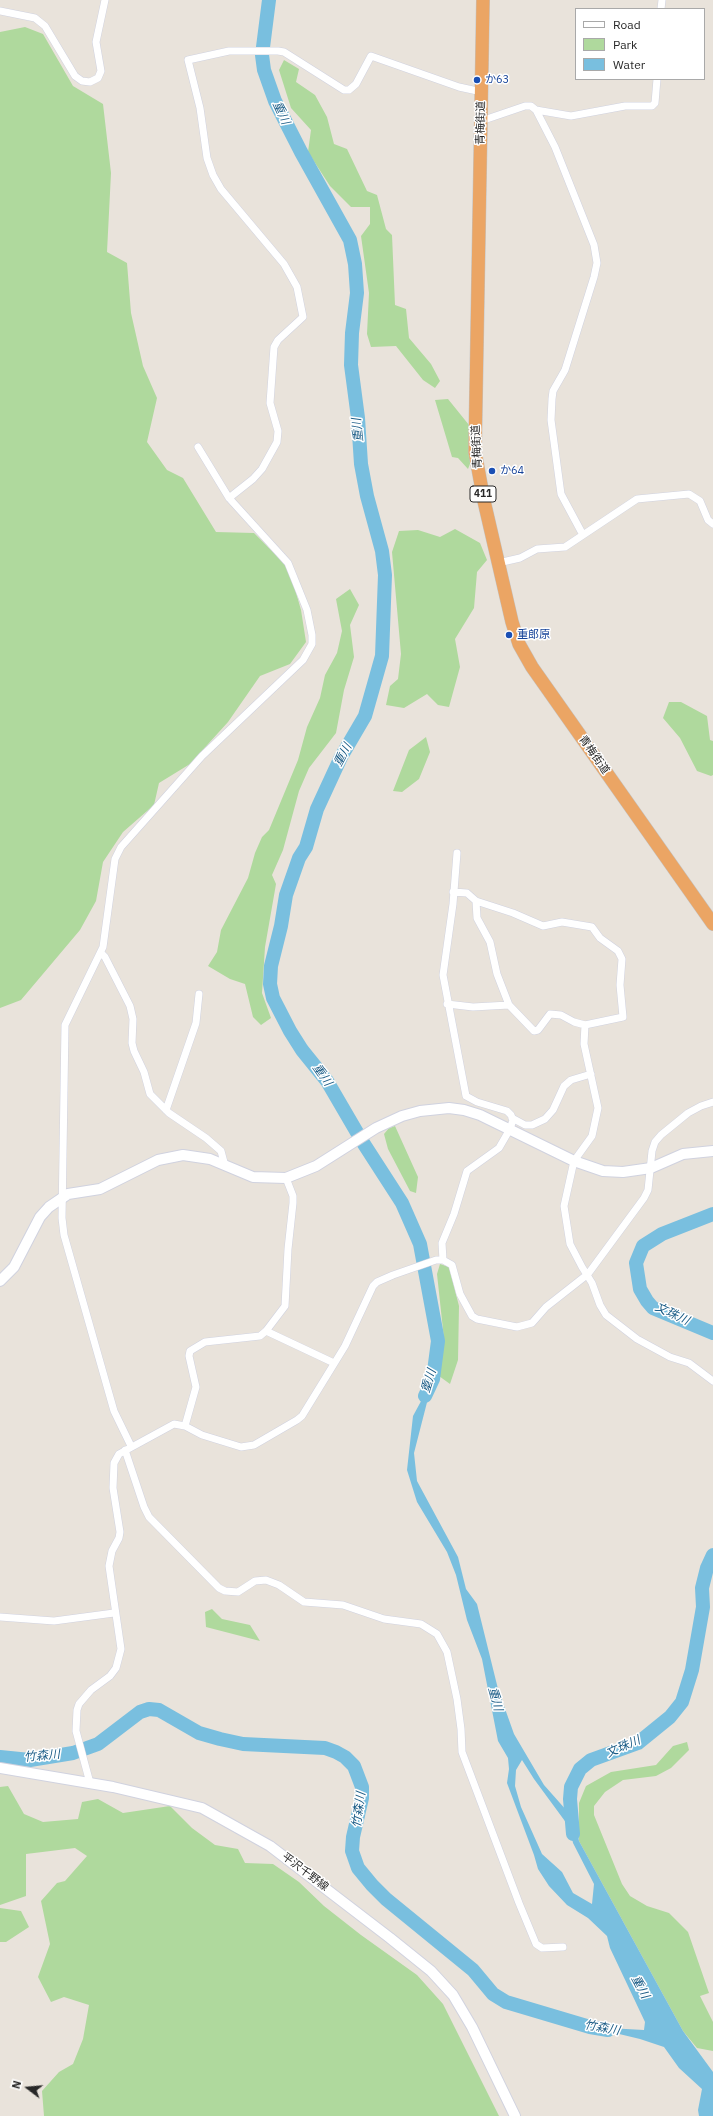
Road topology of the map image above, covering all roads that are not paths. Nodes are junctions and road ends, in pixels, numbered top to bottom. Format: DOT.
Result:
graph roads {
  1 [pos="105,0"];
  2 [pos="483,0"];
  3 [pos="0,11"];
  4 [pos="657,80"];
  5 [pos="482,92"];
  6 [pos="536,110"];
  7 [pos="481,121"];
  8 [pos="198,447"];
  9 [pos="229,498"];
  10 [pos="713,524"];
  11 [pos="583,535"];
  12 [pos="498,563"];
  13 [pos="457,853"];
  14 [pos="453,892"];
  15 [pos="476,901"];
  16 [pos="713,924"];
  17 [pos="100,953"];
  18 [pos="199,994"];
  19 [pos="447,1004"];
  20 [pos="509,1005"];
  21 [pos="585,1025"];
  22 [pos="591,1074"];
  23 [pos="713,1102"];
  24 [pos="166,1110"];
  25 [pos="512,1118"];
  26 [pos="510,1129"];
  27 [pos="713,1151"];
  28 [pos="574,1161"];
  29 [pos="225,1166"];
  30 [pos="651,1168"];
  31 [pos="286,1178"];
  32 [pos="62,1198"];
  33 [pos="440,1260"];
  34 [pos="588,1274"];
  35 [pos="0,1281"];
  36 [pos="266,1331"];
  37 [pos="334,1363"];
  38 [pos="713,1381"];
  39 [pos="185,1426"];
  40 [pos="128,1448"];
  41 [pos="114,1613"];
  42 [pos="0,1617"];
  43 [pos="0,1768"];
  44 [pos="90,1782"];
  45 [pos="563,1947"];
  46 [pos="515,2116"];
  1 -- 3 [label="street"];
  2 -- 5 [label="highway, 青梅街道 / 411"];
  4 -- 6 [label="street"];
  5 -- 7 [label="highway, 青梅街道 / 411"];
  5 -- 9 [label="street"];
  6 -- 7 [label="street"];
  6 -- 11 [label="street"];
  7 -- 12 [label="highway, 青梅街道 / 411"];
  8 -- 9 [label="street"];
  9 -- 17 [label="street"];
  10 -- 11 [label="street"];
  11 -- 12 [label="street"];
  12 -- 16 [label="highway, 青梅街道 / 411"];
  13 -- 14 [label="street"];
  14 -- 15 [label="street"];
  14 -- 19 [label="street"];
  15 -- 20 [label="street"];
  15 -- 21 [label="street"];
  17 -- 24 [label="street"];
  17 -- 32 [label="street"];
  18 -- 24 [label="street"];
  19 -- 20 [label="street"];
  19 -- 25 [label="street"];
  20 -- 21 [label="street"];
  21 -- 22 [label="street"];
  22 -- 25 [label="street"];
  22 -- 28 [label="street"];
  23 -- 30 [label="street"];
  24 -- 29 [label="street"];
  25 -- 26 [label="street"];
  26 -- 28 [label="street"];
  26 -- 31 [label="street"];
  26 -- 33 [label="street"];
  27 -- 30 [label="street"];
  28 -- 30 [label="street"];
  28 -- 34 [label="street"];
  29 -- 31 [label="street"];
  29 -- 32 [label="street"];
  30 -- 34 [label="street"];
  31 -- 36 [label="street"];
  32 -- 35 [label="street"];
  32 -- 40 [label="street"];
  33 -- 34 [label="street"];
  33 -- 37 [label="street"];
  34 -- 38 [label="street"];
  36 -- 37 [label="street"];
  36 -- 39 [label="street"];
  37 -- 39 [label="street"];
  39 -- 40 [label="street"];
  40 -- 41 [label="street"];
  40 -- 45 [label="street"];
  41 -- 42 [label="street"];
  41 -- 44 [label="street"];
  43 -- 44 [label="street, 平沢千野線"];
  44 -- 46 [label="street, 平沢千野線"];
}
